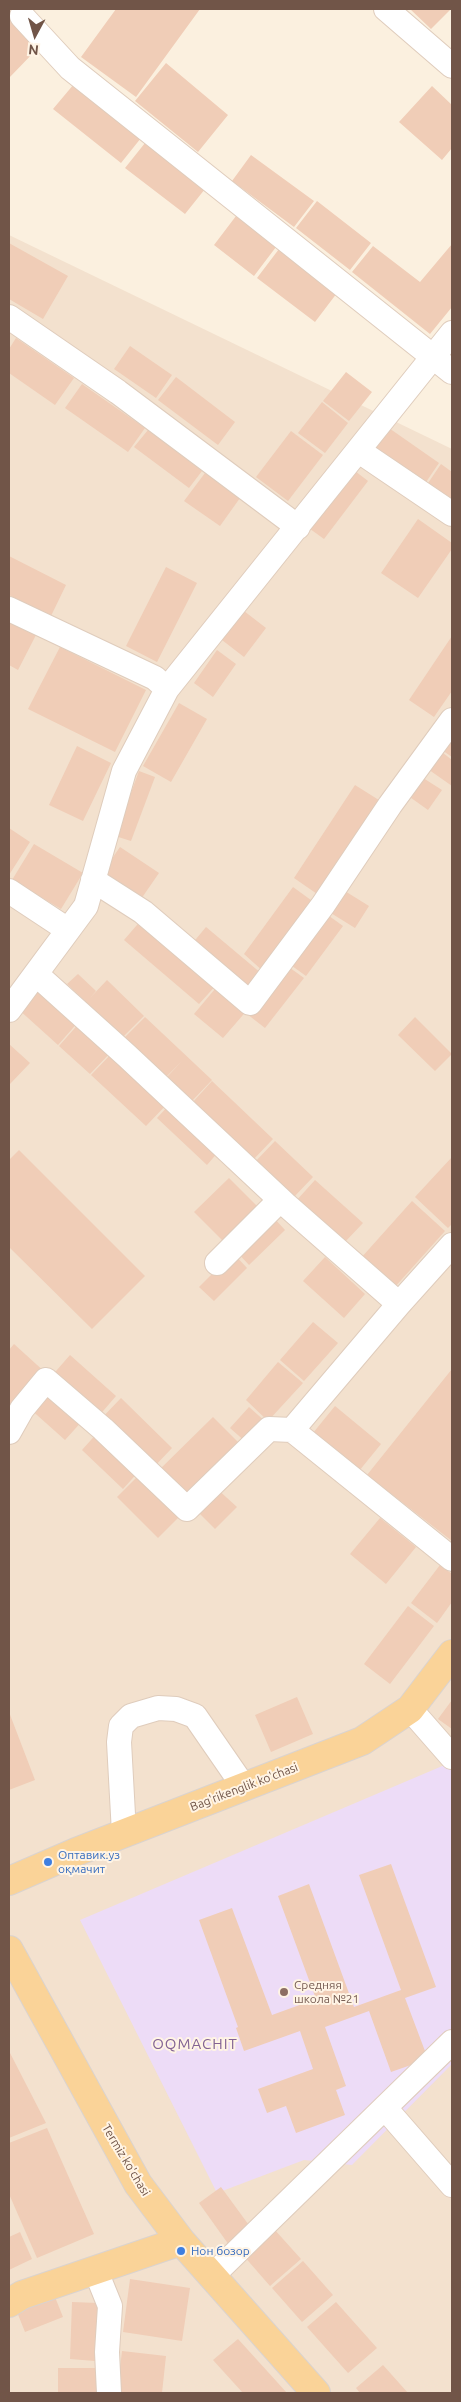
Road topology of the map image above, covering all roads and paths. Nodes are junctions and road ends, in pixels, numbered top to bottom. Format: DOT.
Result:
graph roads {
  1 [pos="386,9"];
  2 [pos="22,16"];
  3 [pos="452,66"];
  4 [pos="9,317"];
  5 [pos="452,333"];
  6 [pos="432,356"];
  7 [pos="452,372"];
  8 [pos="359,451"];
  9 [pos="452,514"];
  10 [pos="298,527"];
  11 [pos="9,609"];
  12 [pos="167,689"];
  13 [pos="452,720"];
  14 [pos="93,880"];
  15 [pos="9,892"];
  16 [pos="68,930"];
  17 [pos="36,974"];
  18 [pos="9,1010"];
  19 [pos="280,1200"];
  20 [pos="452,1245"];
  21 [pos="217,1263"];
  22 [pos="398,1304"];
  23 [pos="292,1430"];
  24 [pos="9,1432"];
  25 [pos="452,1559"];
  26 [pos="452,1654"];
  27 [pos="410,1709"];
  28 [pos="452,1757"];
  29 [pos="244,1787"];
  30 [pos="124,1833"];
  31 [pos="9,1881"];
  32 [pos="9,1950"];
  33 [pos="452,2042"];
  34 [pos="385,2108"];
  35 [pos="452,2185"];
  36 [pos="181,2241"];
  37 [pos="95,2269"];
  38 [pos="212,2276"];
  39 [pos="9,2303"];
  40 [pos="108,2393"];
  41 [pos="316,2393"];
  1 -- 3 [label="street"];
  2 -- 6 [label="street"];
  4 -- 10 [label="street"];
  5 -- 6 [label="street"];
  6 -- 7 [label="street"];
  6 -- 8 [label="street"];
  8 -- 9 [label="street"];
  8 -- 10 [label="street"];
  10 -- 12 [label="street"];
  11 -- 12 [label="street"];
  12 -- 14 [label="street"];
  13 -- 14 [label="street"];
  14 -- 16 [label="street"];
  15 -- 16 [label="street"];
  16 -- 17 [label="street"];
  17 -- 18 [label="street"];
  17 -- 19 [label="street"];
  19 -- 21 [label="street"];
  19 -- 22 [label="street"];
  20 -- 22 [label="street"];
  22 -- 23 [label="street"];
  23 -- 24 [label="street"];
  23 -- 25 [label="street"];
  26 -- 27 [label="main road, Bag'rikenglik ko'chasi"];
  27 -- 28 [label="street"];
  27 -- 29 [label="main road, Bag'rikenglik ko'chasi"];
  29 -- 30 [label="main road, Bag'rikenglik ko'chasi"];
  29 -- 30 [label="street"];
  30 -- 31 [label="main road, Bag'rikenglik ko'chasi"];
  32 -- 36 [label="main road, Termiz ko'chasi"];
  33 -- 34 [label="street"];
  34 -- 35 [label="street"];
  34 -- 38 [label="street"];
  36 -- 37 [label="main road"];
  36 -- 38 [label="main road, Termiz ko'chasi"];
  37 -- 39 [label="main road"];
  37 -- 40 [label="street"];
  38 -- 41 [label="main road, Termiz ko'chasi"];
}
